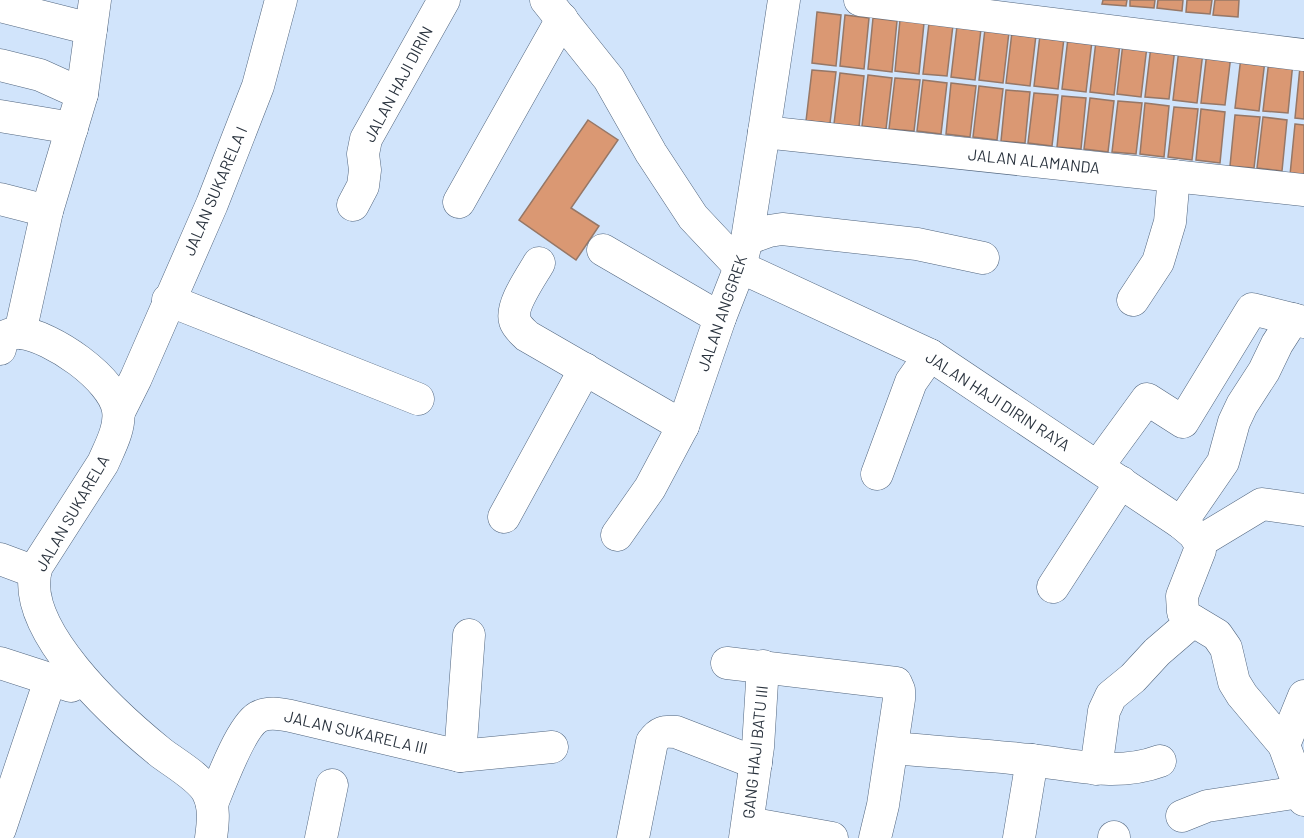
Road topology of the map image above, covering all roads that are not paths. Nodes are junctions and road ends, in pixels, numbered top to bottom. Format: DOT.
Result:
graph roads {
  1 [pos="281,0"];
  2 [pos="444,0"];
  3 [pos="784,0"];
  4 [pos="860,0"];
  5 [pos="0,6"];
  6 [pos="554,10"];
  7 [pos="93,14"];
  8 [pos="1304,55"];
  9 [pos="0,65"];
  10 [pos="82,94"];
  11 [pos="0,116"];
  12 [pos="72,129"];
  13 [pos="764,132"];
  14 [pos="1174,176"];
  15 [pos="1304,190"];
  16 [pos="0,199"];
  17 [pos="459,202"];
  18 [pos="353,205"];
  19 [pos="47,211"];
  20 [pos="603,250"];
  21 [pos="743,253"];
  22 [pos="982,258"];
  23 [pos="539,263"];
  24 [pos="168,300"];
  25 [pos="1133,300"];
  26 [pos="720,318"];
  27 [pos="1298,320"];
  28 [pos="10,341"];
  29 [pos="930,355"];
  30 [pos="585,369"];
  31 [pos="136,378"];
  32 [pos="418,399"];
  33 [pos="119,412"];
  34 [pos="682,426"];
  35 [pos="877,474"];
  36 [pos="1109,474"];
  37 [pos="1304,510"];
  38 [pos="504,517"];
  39 [pos="1190,532"];
  40 [pos="617,535"];
  41 [pos="0,559"];
  42 [pos="35,572"];
  43 [pos="1053,587"];
  44 [pos="1193,621"];
  45 [pos="469,635"];
  46 [pos="0,663"];
  47 [pos="727,663"];
  48 [pos="764,666"];
  49 [pos="50,680"];
  50 [pos="95,694"];
  51 [pos="1304,696"];
  52 [pos="1284,745"];
  53 [pos="552,747"];
  54 [pos="892,748"];
  55 [pos="460,756"];
  56 [pos="1032,760"];
  57 [pos="1160,761"];
  58 [pos="756,763"];
  59 [pos="1096,769"];
  60 [pos="332,785"];
  61 [pos="1302,796"];
  62 [pos="212,804"];
  63 [pos="1182,816"];
  64 [pos="0,829"];
  65 [pos="746,831"];
  66 [pos="211,838"];
  67 [pos="321,838"];
  68 [pos="633,838"];
  69 [pos="832,838"];
  70 [pos="875,838"];
  71 [pos="1019,838"];
  1 -- 24 [label="street, JALAN SUKARELA I"];
  2 -- 18 [label="street, JALAN HAJI DIRIN"];
  3 -- 13 [label="street, JALAN ANGGREK"];
  4 -- 8 [label="street"];
  5 -- 7 [label="street"];
  6 -- 17 [label="street"];
  6 -- 21 [label="street, JALAN HAJI DIRIN RAYA"];
  7 -- 10 [label="street"];
  9 -- 10 [label="street"];
  10 -- 12 [label="street"];
  11 -- 12 [label="street"];
  12 -- 19 [label="street"];
  13 -- 14 [label="street, JALAN ALAMANDA"];
  13 -- 21 [label="street, JALAN ANGGREK"];
  14 -- 15 [label="street, JALAN ALAMANDA"];
  14 -- 25 [label="street"];
  16 -- 19 [label="street"];
  19 -- 28 [label="street"];
  20 -- 26 [label="street"];
  21 -- 22 [label="street"];
  21 -- 26 [label="street, JALAN ANGGREK"];
  21 -- 29 [label="street, JALAN HAJI DIRIN RAYA"];
  23 -- 30 [label="street"];
  24 -- 31 [label="street, JALAN SUKARELA I"];
  24 -- 32 [label="street"];
  26 -- 34 [label="street, JALAN ANGGREK"];
  27 -- 36 [label="street"];
  27 -- 39 [label="street"];
  28 -- 33 [label="street"];
  29 -- 35 [label="street"];
  29 -- 36 [label="street, JALAN HAJI DIRIN RAYA"];
  30 -- 34 [label="street"];
  30 -- 38 [label="street"];
  31 -- 33 [label="street, JALAN SUKARELA"];
  33 -- 42 [label="street, JALAN SUKARELA"];
  34 -- 40 [label="street, JALAN ANGGREK"];
  36 -- 39 [label="street, JALAN HAJI DIRIN RAYA"];
  36 -- 43 [label="street"];
  37 -- 39 [label="street"];
  39 -- 44 [label="street"];
  41 -- 42 [label="street"];
  42 -- 50 [label="street, JALAN SUKARELA"];
  44 -- 52 [label="street"];
  44 -- 59 [label="street"];
  45 -- 55 [label="street"];
  46 -- 49 [label="street"];
  47 -- 48 [label="street"];
  48 -- 54 [label="street"];
  48 -- 58 [label="street, GANG HAJI BATU III"];
  49 -- 50 [label="street"];
  49 -- 64 [label="street"];
  50 -- 62 [label="street, JALAN SUKARELA"];
  51 -- 52 [label="street"];
  52 -- 61 [label="street"];
  53 -- 55 [label="street, JALAN SUKARELA III"];
  54 -- 56 [label="street"];
  54 -- 70 [label="street"];
  55 -- 62 [label="street, JALAN SUKARELA III"];
  56 -- 59 [label="street"];
  56 -- 71 [label="street"];
  57 -- 59 [label="street"];
  58 -- 65 [label="street, GANG HAJI BATU III"];
  58 -- 68 [label="street"];
  60 -- 67 [label="street"];
  61 -- 63 [label="street"];
  62 -- 66 [label="street"];
  65 -- 69 [label="street"];
}
